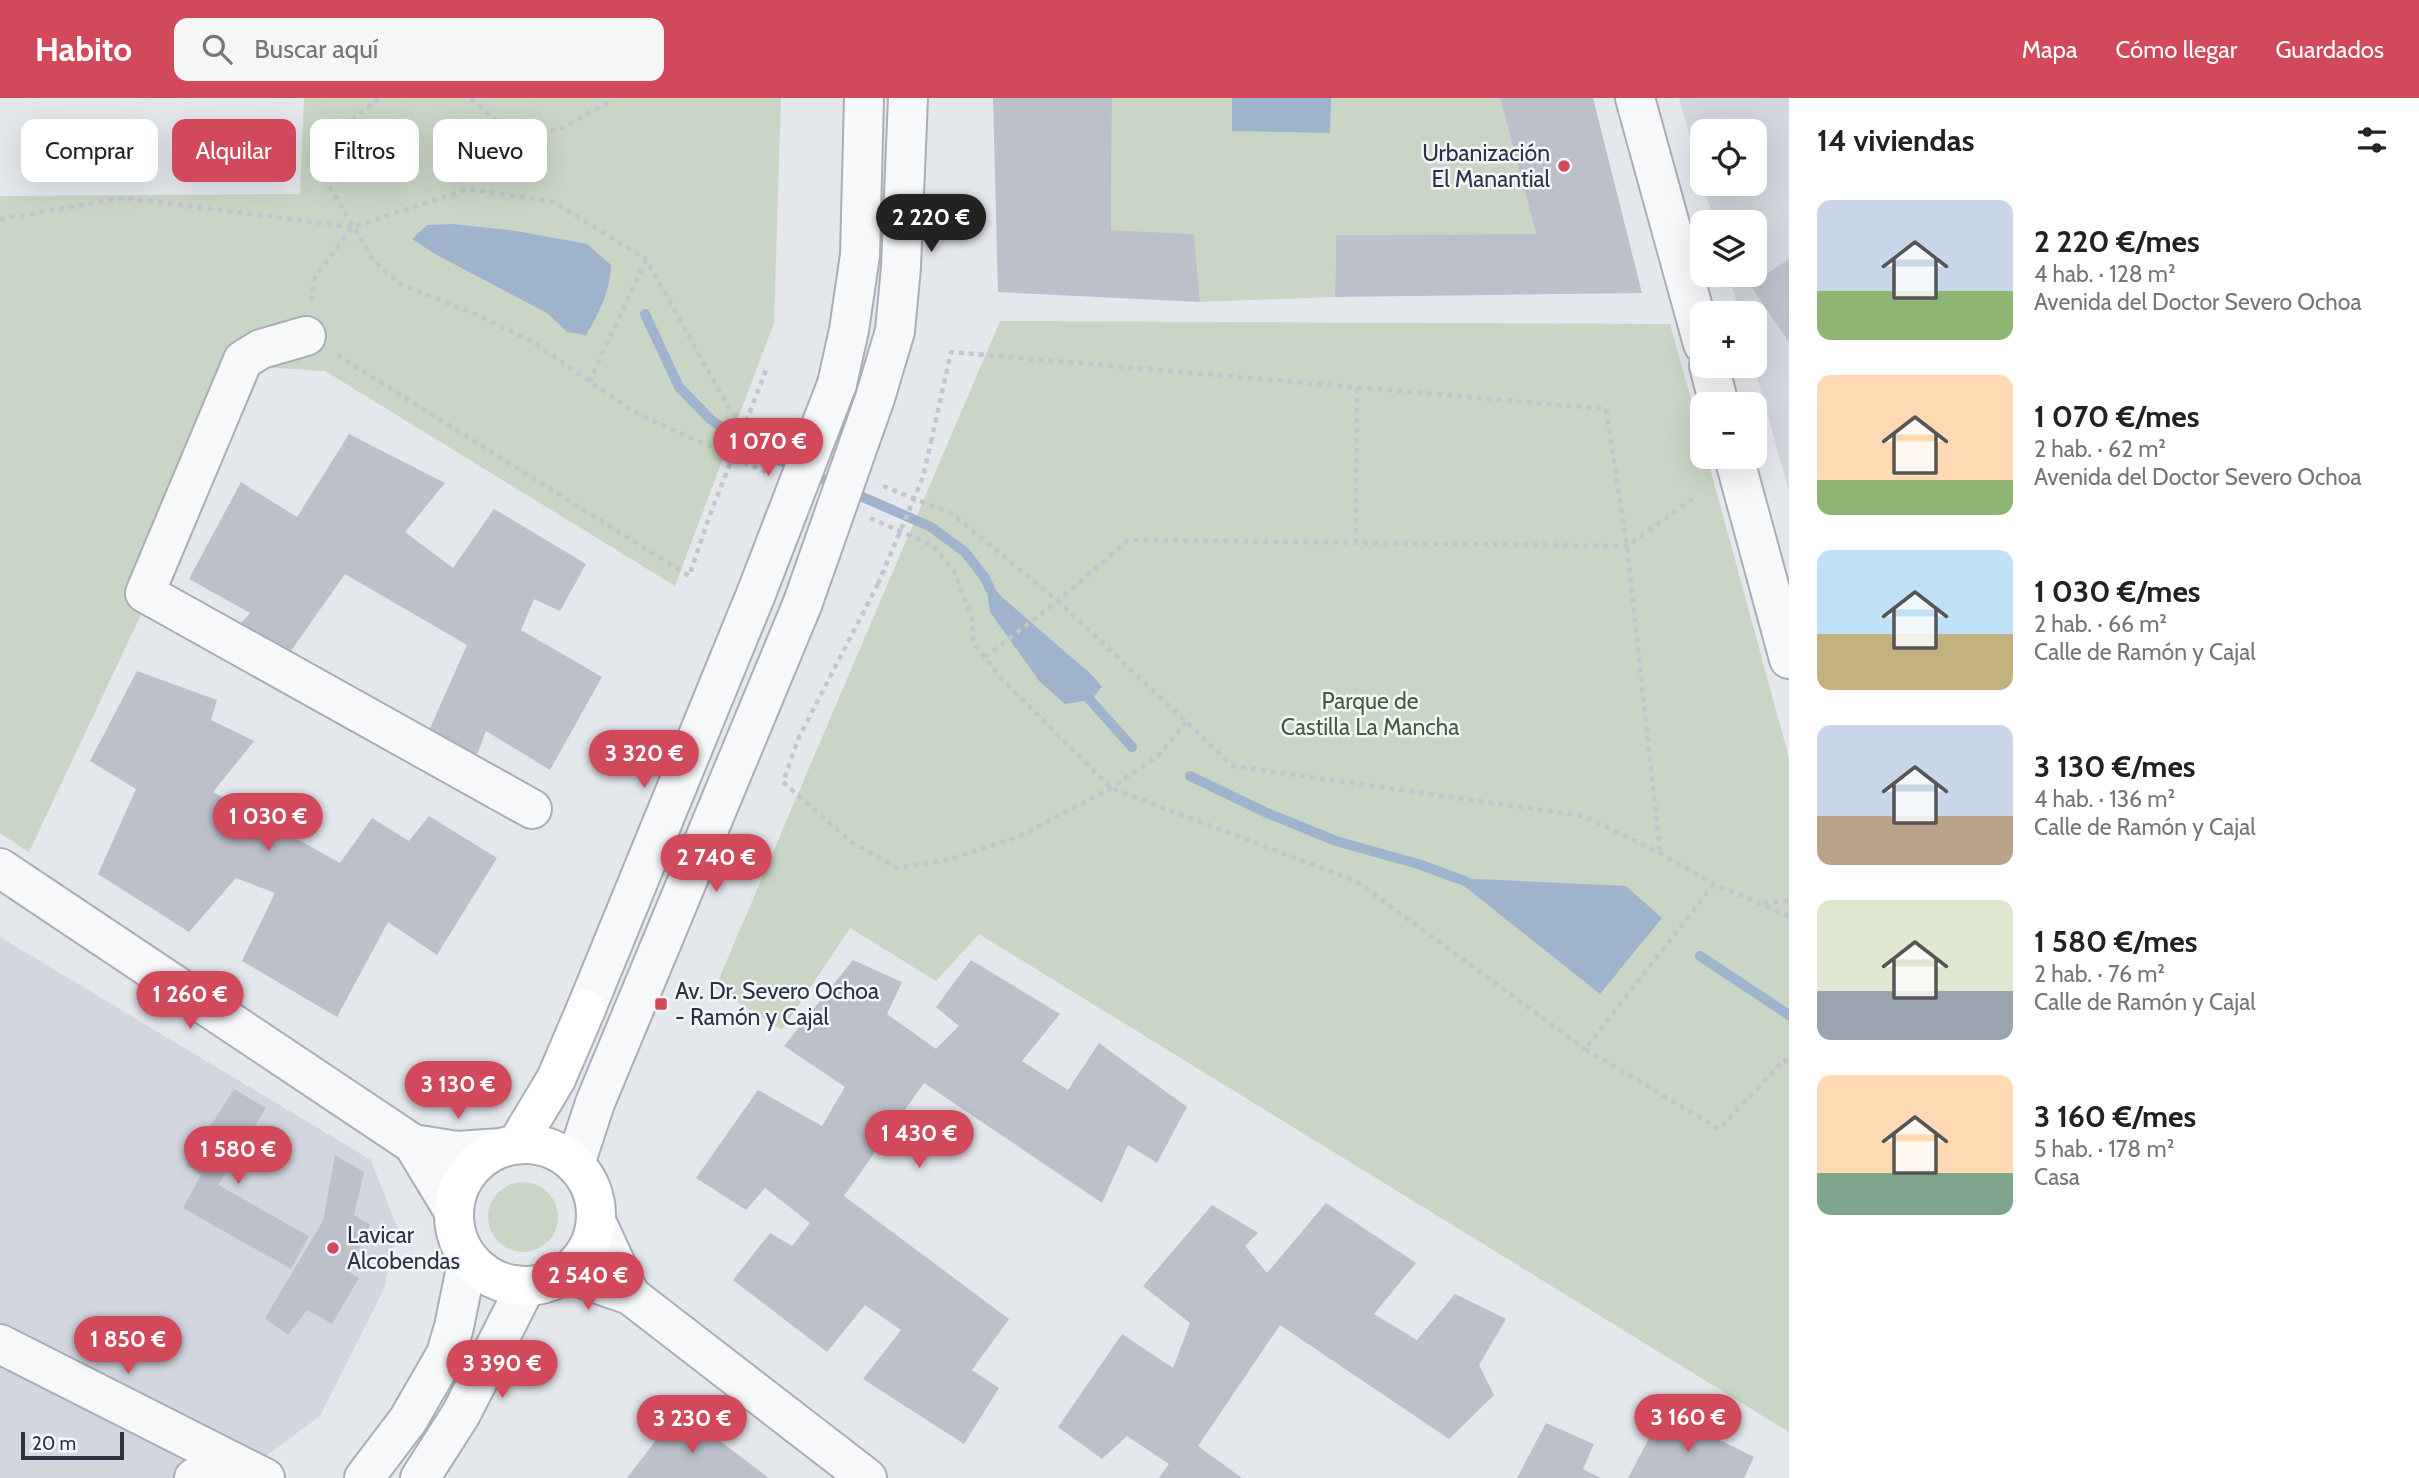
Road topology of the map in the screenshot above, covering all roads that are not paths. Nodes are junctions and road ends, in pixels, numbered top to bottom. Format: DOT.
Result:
graph roads {
  1 [pos="864,98"];
  2 [pos="908,98"];
  3 [pos="1635,98"];
  4 [pos="1691,301"];
  5 [pos="306,336"];
  6 [pos="1737,469"];
  7 [pos="1789,659"];
  8 [pos="532,809"];
  9 [pos="0,868"];
  10 [pos="586,1009"];
  11 [pos="413,1143"];
  12 [pos="508,1146"];
  13 [pos="575,1164"];
  14 [pos="453,1210"];
  15 [pos="596,1221"];
  16 [pos="468,1258"];
  17 [pos="566,1273"];
  18 [pos="526,1286"];
  19 [pos="630,1295"];
  20 [pos="0,1344"];
  21 [pos="228,1461"];
  22 [pos="194,1478"];
  23 [pos="265,1478"];
  24 [pos="364,1478"];
  25 [pos="420,1478"];
  26 [pos="867,1478"];
  1 -- 10 [label="street, bridge"];
  2 -- 13 [label="street, bridge"];
  3 -- 4 [label="street"];
  5 -- 8 [label="street"];
  6 -- 7 [label="street"];
  9 -- 11 [label="street"];
  10 -- 12 [label="main road"];
  11 -- 12 [label="street"];
  11 -- 14 [label="street"];
  12 -- 13 [label="main road"];
  12 -- 14 [label="main road"];
  13 -- 15 [label="main road"];
  14 -- 16 [label="main road"];
  15 -- 17 [label="main road"];
  15 -- 19 [label="street"];
  16 -- 18 [label="main road"];
  16 -- 24 [label="street"];
  17 -- 18 [label="main road"];
  17 -- 19 [label="street"];
  18 -- 25 [label="street"];
  19 -- 26 [label="street"];
  20 -- 21 [label="street"];
  21 -- 22 [label="street"];
  21 -- 23 [label="street"];
}
